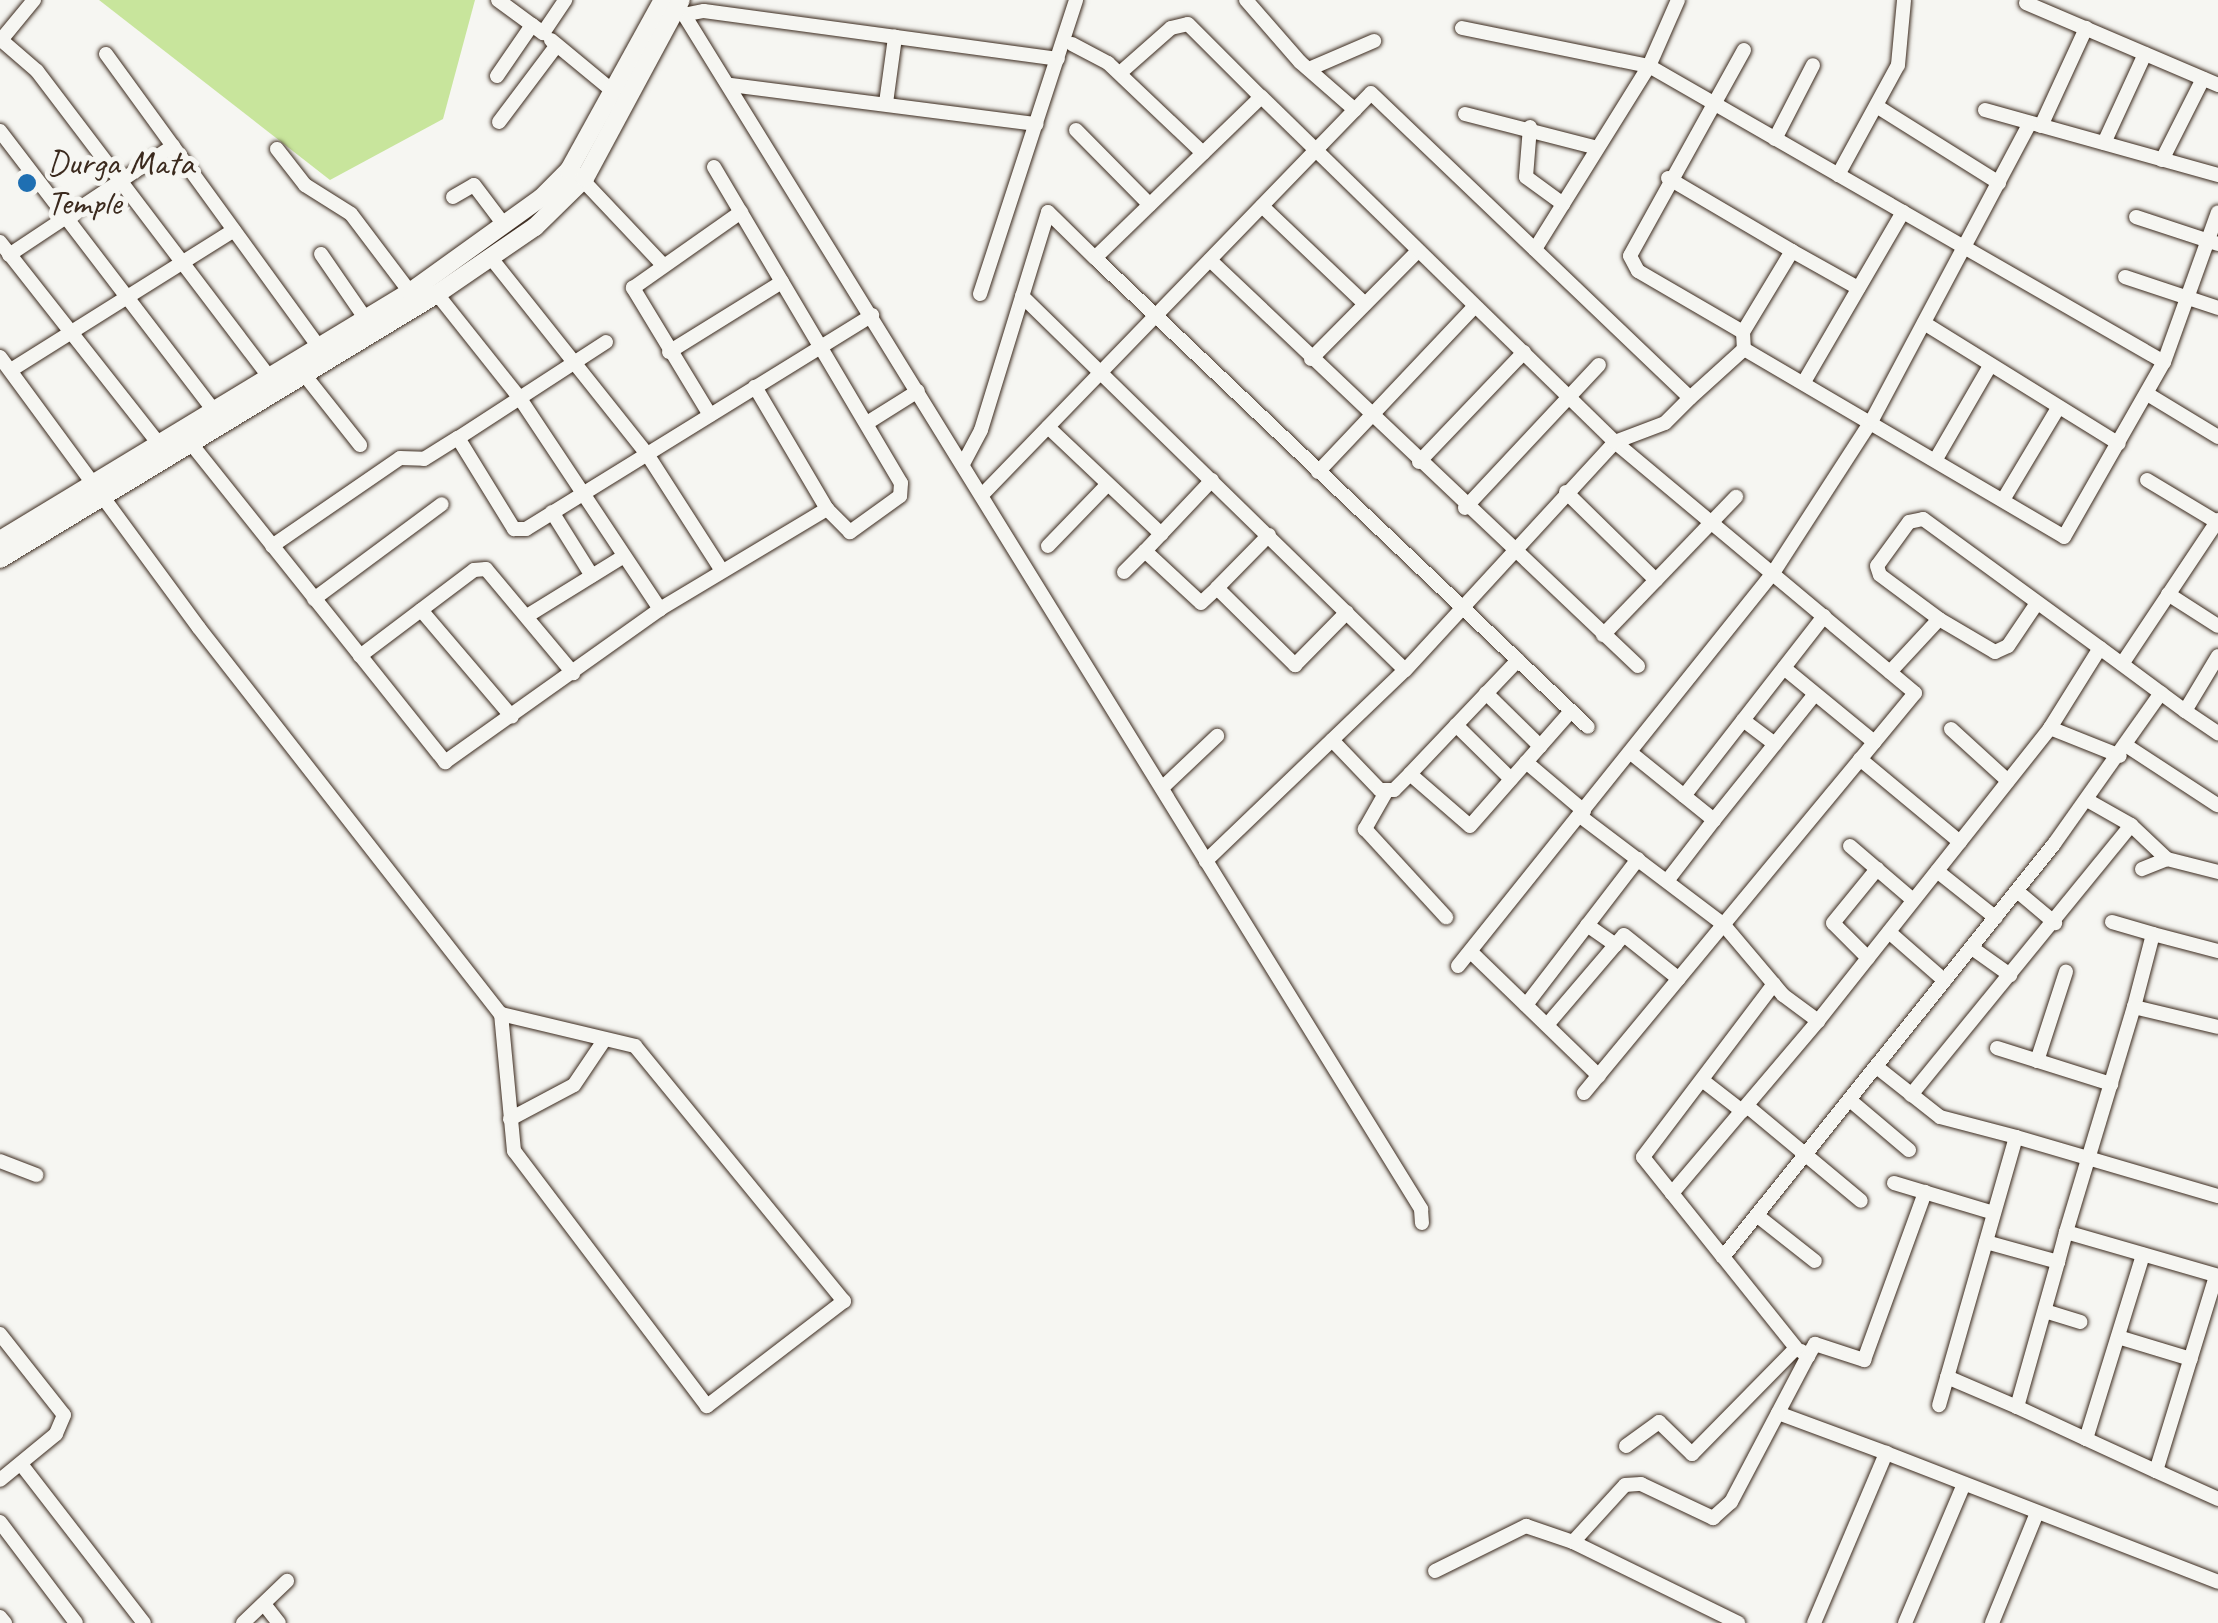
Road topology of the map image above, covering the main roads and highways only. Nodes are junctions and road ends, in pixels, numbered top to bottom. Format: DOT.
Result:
graph roads {
  1 [pos="677,3"];
  2 [pos="577,174"];
  3 [pos="95,489"];
  4 [pos="0,540"];
  5 [pos="0,559"];
  1 -- 2 [label="main road"];
  1 -- 2 [label="main road"];
  2 -- 3 [label="main road"];
  2 -- 3 [label="main road"];
  3 -- 4 [label="main road"];
  3 -- 5 [label="main road"];
}
